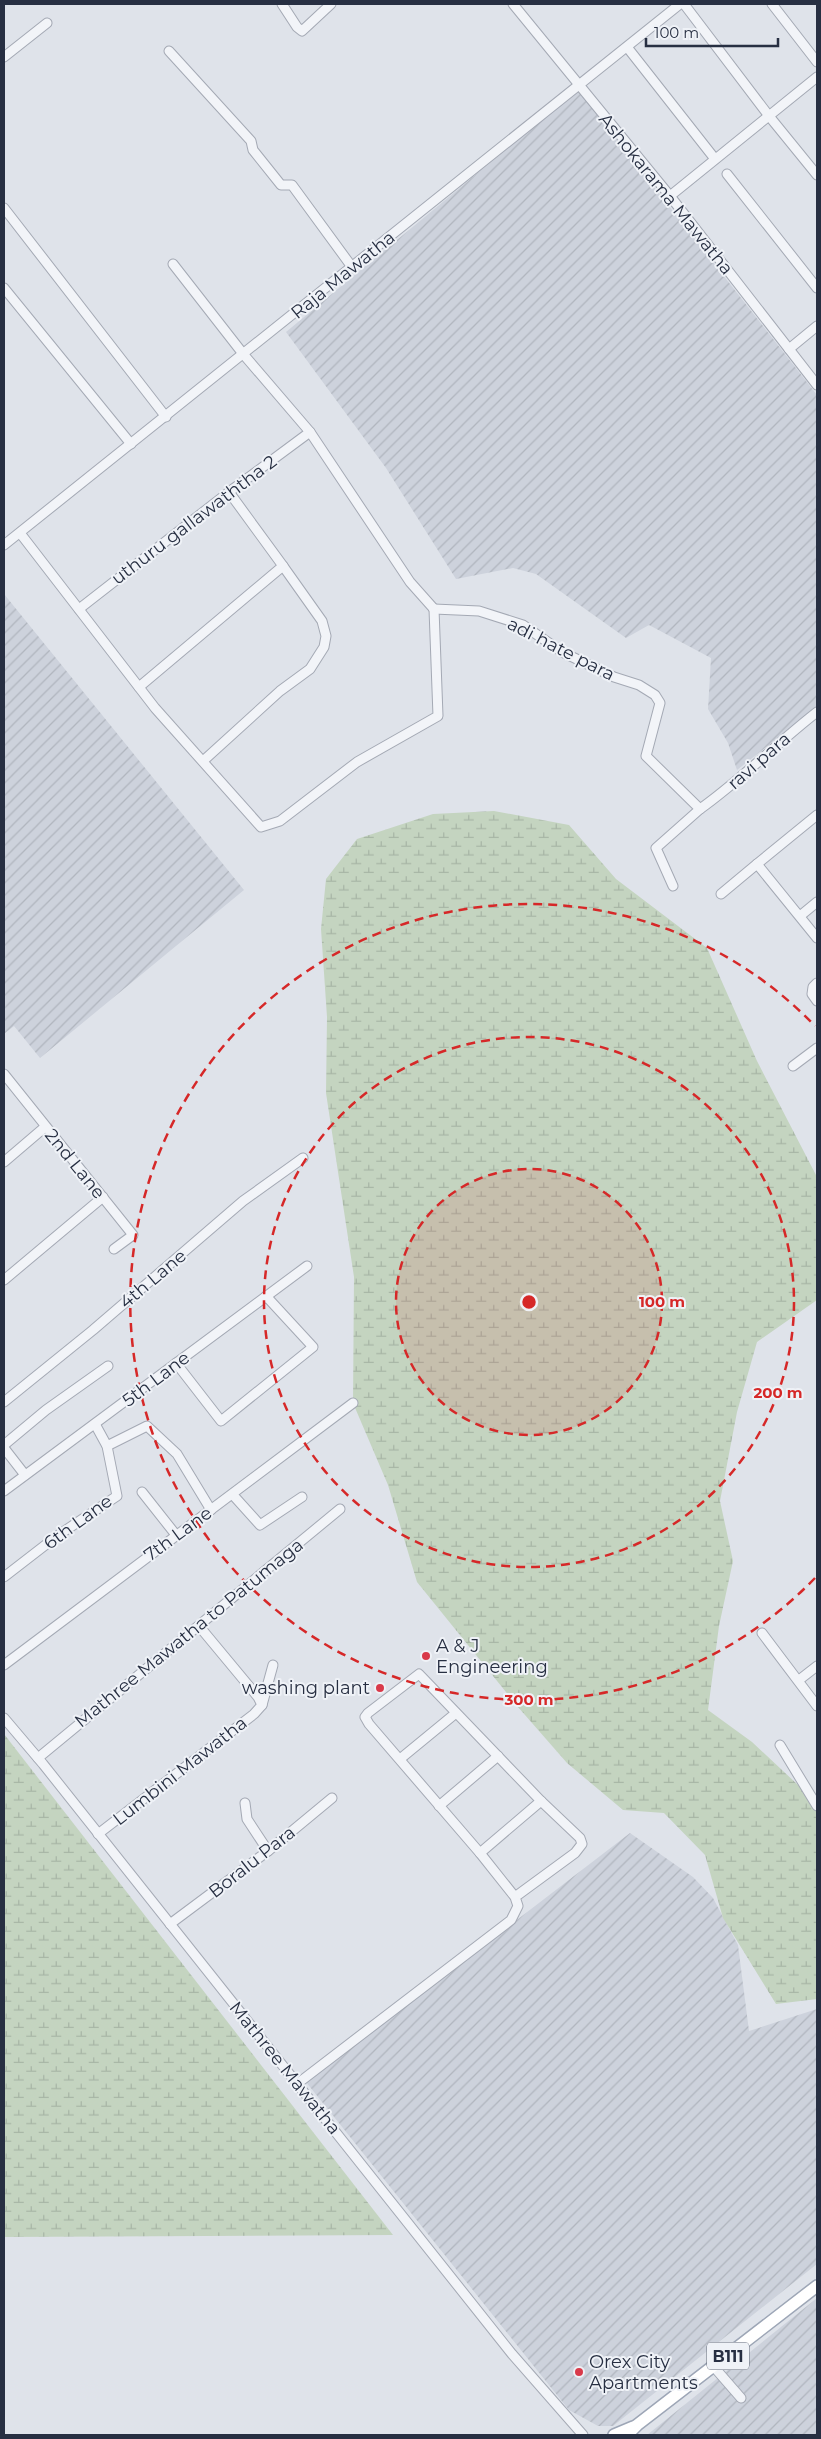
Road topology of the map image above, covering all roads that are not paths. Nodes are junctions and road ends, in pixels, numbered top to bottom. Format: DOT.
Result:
graph roads {
  1 [pos="282,4"];
  2 [pos="331,4"];
  3 [pos="513,4"];
  4 [pos="682,4"];
  5 [pos="772,4"];
  6 [pos="47,23"];
  7 [pos="628,47"];
  8 [pos="168,51"];
  9 [pos="4,57"];
  10 [pos="817,62"];
  11 [pos="817,77"];
  12 [pos="580,86"];
  13 [pos="769,116"];
  14 [pos="715,159"];
  15 [pos="727,174"];
  16 [pos="817,175"];
  17 [pos="670,196"];
  18 [pos="4,208"];
  19 [pos="173,264"];
  20 [pos="352,267"];
  21 [pos="4,288"];
  22 [pos="817,288"];
  23 [pos="817,326"];
  24 [pos="789,349"];
  25 [pos="244,354"];
  26 [pos="817,385"];
  27 [pos="166,417"];
  28 [pos="310,432"];
  29 [pos="131,444"];
  30 [pos="229,492"];
  31 [pos="20,532"];
  32 [pos="4,545"];
  33 [pos="283,566"];
  34 [pos="79,609"];
  35 [pos="434,609"];
  36 [pos="139,687"];
  37 [pos="817,712"];
  38 [pos="203,761"];
  39 [pos="700,809"];
  40 [pos="817,815"];
  41 [pos="757,864"];
  42 [pos="673,886"];
  43 [pos="721,894"];
  44 [pos="817,902"];
  45 [pos="800,916"];
  46 [pos="817,938"];
  47 [pos="817,983"];
  48 [pos="817,1001"];
  49 [pos="817,1048"];
  50 [pos="793,1066"];
  51 [pos="4,1074"];
  52 [pos="45,1127"];
  53 [pos="303,1158"];
  54 [pos="4,1162"];
  55 [pos="102,1197"];
  56 [pos="114,1250"];
  57 [pos="307,1266"];
  58 [pos="4,1280"];
  59 [pos="266,1296"];
  60 [pos="176,1364"];
  61 [pos="108,1366"];
  62 [pos="4,1402"];
  63 [pos="353,1403"];
  64 [pos="95,1424"];
  65 [pos="107,1446"];
  66 [pos="4,1447"];
  67 [pos="25,1475"];
  68 [pos="4,1491"];
  69 [pos="142,1492"];
  70 [pos="233,1495"];
  71 [pos="302,1496"];
  72 [pos="340,1509"];
  73 [pos="211,1510"];
  74 [pos="176,1535"];
  75 [pos="4,1577"];
  76 [pos="199,1626"];
  77 [pos="762,1633"];
  78 [pos="4,1665"];
  79 [pos="273,1665"];
  80 [pos="817,1666"];
  81 [pos="799,1680"];
  82 [pos="262,1705"];
  83 [pos="817,1706"];
  84 [pos="456,1713"];
  85 [pos="4,1718"];
  86 [pos="780,1745"];
  87 [pos="498,1756"];
  88 [pos="38,1758"];
  89 [pos="400,1759"];
  90 [pos="332,1798"];
  91 [pos="541,1801"];
  92 [pos="244,1803"];
  93 [pos="439,1806"];
  94 [pos="817,1806"];
  95 [pos="98,1834"];
  96 [pos="268,1851"];
  97 [pos="480,1852"];
  98 [pos="515,1897"];
  99 [pos="170,1924"];
  100 [pos="297,2084"];
  101 [pos="817,2286"];
  102 [pos="714,2367"];
  103 [pos="741,2398"];
  104 [pos="566,2418"];
  105 [pos="637,2425"];
  106 [pos="573,2435"];
  107 [pos="583,2435"];
  108 [pos="614,2435"];
  109 [pos="627,2435"];
  1 -- 2 [label="street"];
  3 -- 12 [label="street, Ashokarama Mawatha"];
  4 -- 7 [label="street, Raja Mawatha"];
  4 -- 13 [label="street"];
  5 -- 10 [label="street"];
  6 -- 9 [label="street"];
  7 -- 12 [label="street, Raja Mawatha"];
  7 -- 14 [label="street"];
  8 -- 20 [label="street"];
  11 -- 13 [label="street"];
  12 -- 17 [label="street, Ashokarama Mawatha"];
  12 -- 20 [label="street, Raja Mawatha"];
  13 -- 14 [label="street"];
  13 -- 16 [label="street"];
  14 -- 17 [label="street"];
  15 -- 22 [label="street"];
  17 -- 24 [label="street, Ashokarama Mawatha"];
  18 -- 27 [label="street"];
  19 -- 25 [label="street"];
  20 -- 25 [label="street, Raja Mawatha"];
  21 -- 29 [label="street"];
  23 -- 24 [label="street"];
  24 -- 26 [label="street, Ashokarama Mawatha"];
  25 -- 27 [label="street, Raja Mawatha"];
  25 -- 28 [label="street"];
  27 -- 29 [label="street, Raja Mawatha"];
  28 -- 30 [label="street, uthuru gallawaththa 2"];
  28 -- 35 [label="street"];
  29 -- 31 [label="street, Raja Mawatha"];
  30 -- 33 [label="street"];
  30 -- 34 [label="street, uthuru gallawaththa 2"];
  31 -- 32 [label="street, Raja Mawatha"];
  31 -- 34 [label="street"];
  33 -- 36 [label="street"];
  33 -- 38 [label="street"];
  34 -- 36 [label="street"];
  35 -- 38 [label="street"];
  35 -- 39 [label="street, adi hate para"];
  36 -- 38 [label="street"];
  37 -- 39 [label="street, ravi para"];
  39 -- 42 [label="street"];
  40 -- 41 [label="street"];
  41 -- 43 [label="street"];
  41 -- 45 [label="street"];
  44 -- 45 [label="street"];
  45 -- 46 [label="street"];
  47 -- 48 [label="street"];
  49 -- 50 [label="street"];
  51 -- 52 [label="street, 2nd Lane"];
  52 -- 54 [label="street"];
  52 -- 55 [label="street, 2nd Lane"];
  53 -- 62 [label="street, 4th Lane"];
  55 -- 56 [label="street, 2nd Lane"];
  55 -- 58 [label="street"];
  57 -- 59 [label="street, 5th Lane"];
  59 -- 60 [label="street, 5th Lane"];
  59 -- 60 [label="street"];
  60 -- 64 [label="street, 5th Lane"];
  61 -- 66 [label="street"];
  63 -- 70 [label="street, 7th Lane"];
  64 -- 65 [label="street, 6th Lane"];
  64 -- 67 [label="street, 5th Lane"];
  65 -- 73 [label="street"];
  65 -- 75 [label="street, 6th Lane"];
  66 -- 67 [label="street"];
  67 -- 68 [label="street, 5th Lane"];
  69 -- 74 [label="street"];
  70 -- 71 [label="street"];
  70 -- 73 [label="street, 7th Lane"];
  72 -- 76 [label="street, Mathree Mawatha to Patumaga"];
  73 -- 74 [label="street, 7th Lane"];
  74 -- 78 [label="street, 7th Lane"];
  76 -- 82 [label="street, Lumbini Mawatha"];
  76 -- 88 [label="street, Mathree Mawatha to Patumaga"];
  77 -- 81 [label="street"];
  79 -- 82 [label="street"];
  80 -- 81 [label="street"];
  81 -- 83 [label="street"];
  82 -- 95 [label="street, Lumbini Mawatha"];
  84 -- 87 [label="street"];
  84 -- 89 [label="street"];
  84 -- 89 [label="street"];
  85 -- 88 [label="street, Mathree Mawatha"];
  86 -- 94 [label="street"];
  87 -- 91 [label="street"];
  87 -- 93 [label="street"];
  88 -- 95 [label="street, Mathree Mawatha"];
  89 -- 93 [label="street"];
  90 -- 96 [label="street, Boralu Para"];
  91 -- 97 [label="street"];
  91 -- 98 [label="street"];
  92 -- 96 [label="street"];
  93 -- 97 [label="street"];
  95 -- 99 [label="street, Mathree Mawatha"];
  96 -- 99 [label="street, Boralu Para"];
  97 -- 98 [label="street"];
  98 -- 100 [label="street"];
  99 -- 100 [label="street, Mathree Mawatha"];
  100 -- 104 [label="street, Mathree Mawatha"];
  101 -- 102 [label="main road, B111"];
  102 -- 103 [label="street"];
  102 -- 105 [label="main road, B111"];
  104 -- 106 [label="street"];
  104 -- 107 [label="street"];
  105 -- 108 [label="main road, B111"];
  105 -- 109 [label="main road, B111"];
}
